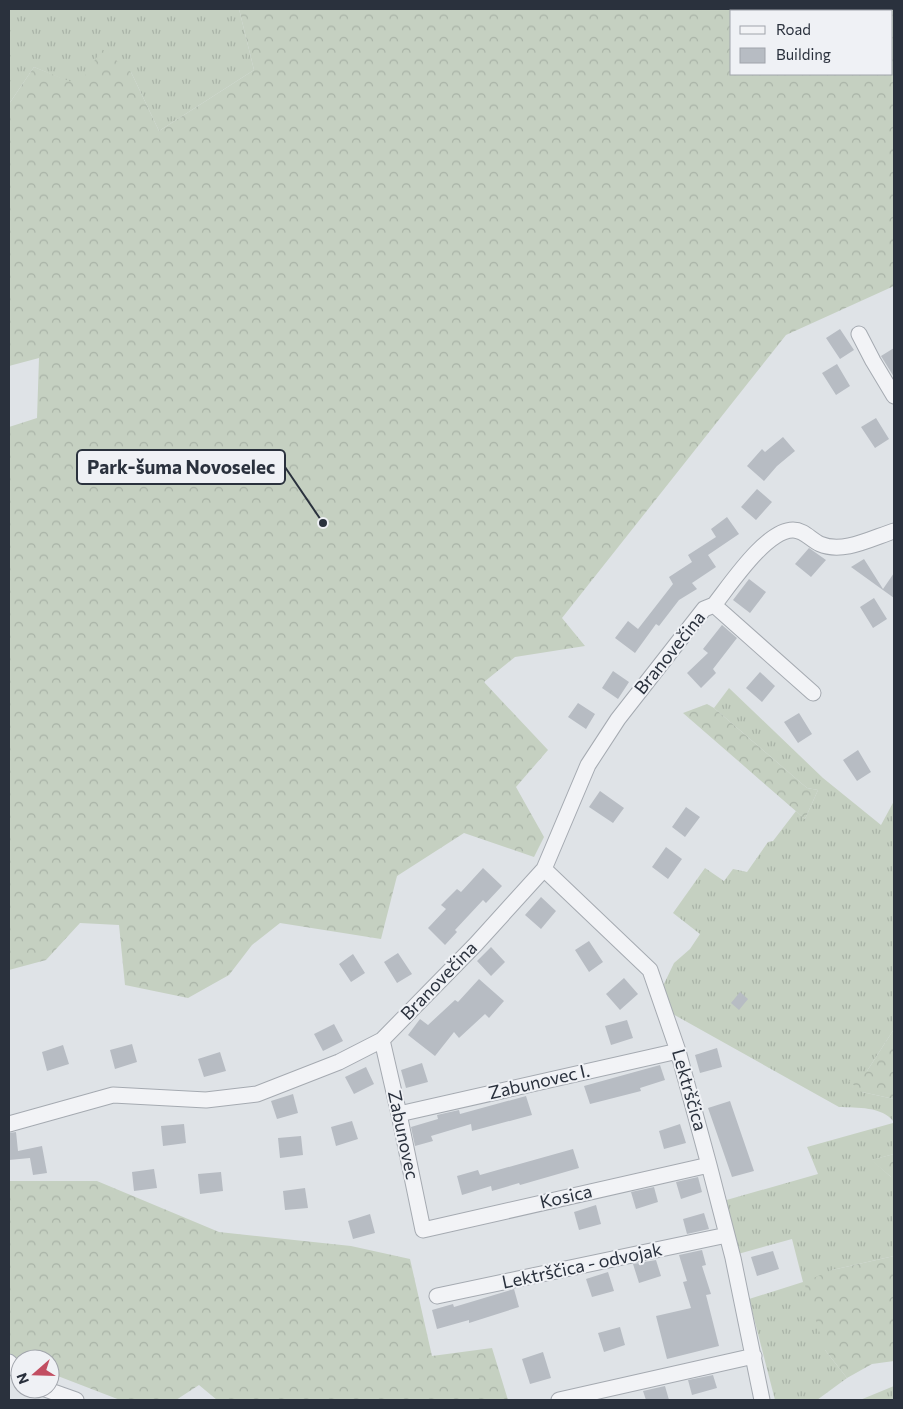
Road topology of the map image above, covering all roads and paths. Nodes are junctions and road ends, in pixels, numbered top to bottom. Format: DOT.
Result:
graph roads {
  1 [pos="859,334"];
  2 [pos="894,396"];
  3 [pos="894,531"];
  4 [pos="714,605"];
  5 [pos="813,693"];
  6 [pos="544,869"];
  7 [pos="382,1040"];
  8 [pos="678,1051"];
  9 [pos="399,1114"];
  10 [pos="9,1124"];
  11 [pos="709,1165"];
  12 [pos="422,1230"];
  13 [pos="727,1235"];
  14 [pos="436,1296"];
  15 [pos="754,1356"];
  16 [pos="60,1394"];
  17 [pos="76,1400"];
  18 [pos="558,1400"];
  19 [pos="762,1400"];
  1 -- 2 [label="street"];
  3 -- 4 [label="street, Branovečina"];
  4 -- 5 [label="street, Branovečina"];
  4 -- 6 [label="street, Branovečina"];
  6 -- 7 [label="street, Branovečina"];
  6 -- 8 [label="street, Lektrščica"];
  7 -- 9 [label="street, Zabunovec"];
  7 -- 10 [label="street, Branovečina"];
  8 -- 9 [label="street, Zabunovec I."];
  8 -- 11 [label="street, Lektrščica"];
  9 -- 12 [label="street, Zabunovec"];
  11 -- 12 [label="street, Kosica"];
  11 -- 13 [label="street, Lektrščica"];
  13 -- 14 [label="street, Lektrščica - odvojak"];
  13 -- 15 [label="street, Lektrščica"];
  15 -- 18 [label="street"];
  15 -- 19 [label="street, Lektrščica"];
  16 -- 17 [label="street"];
}
